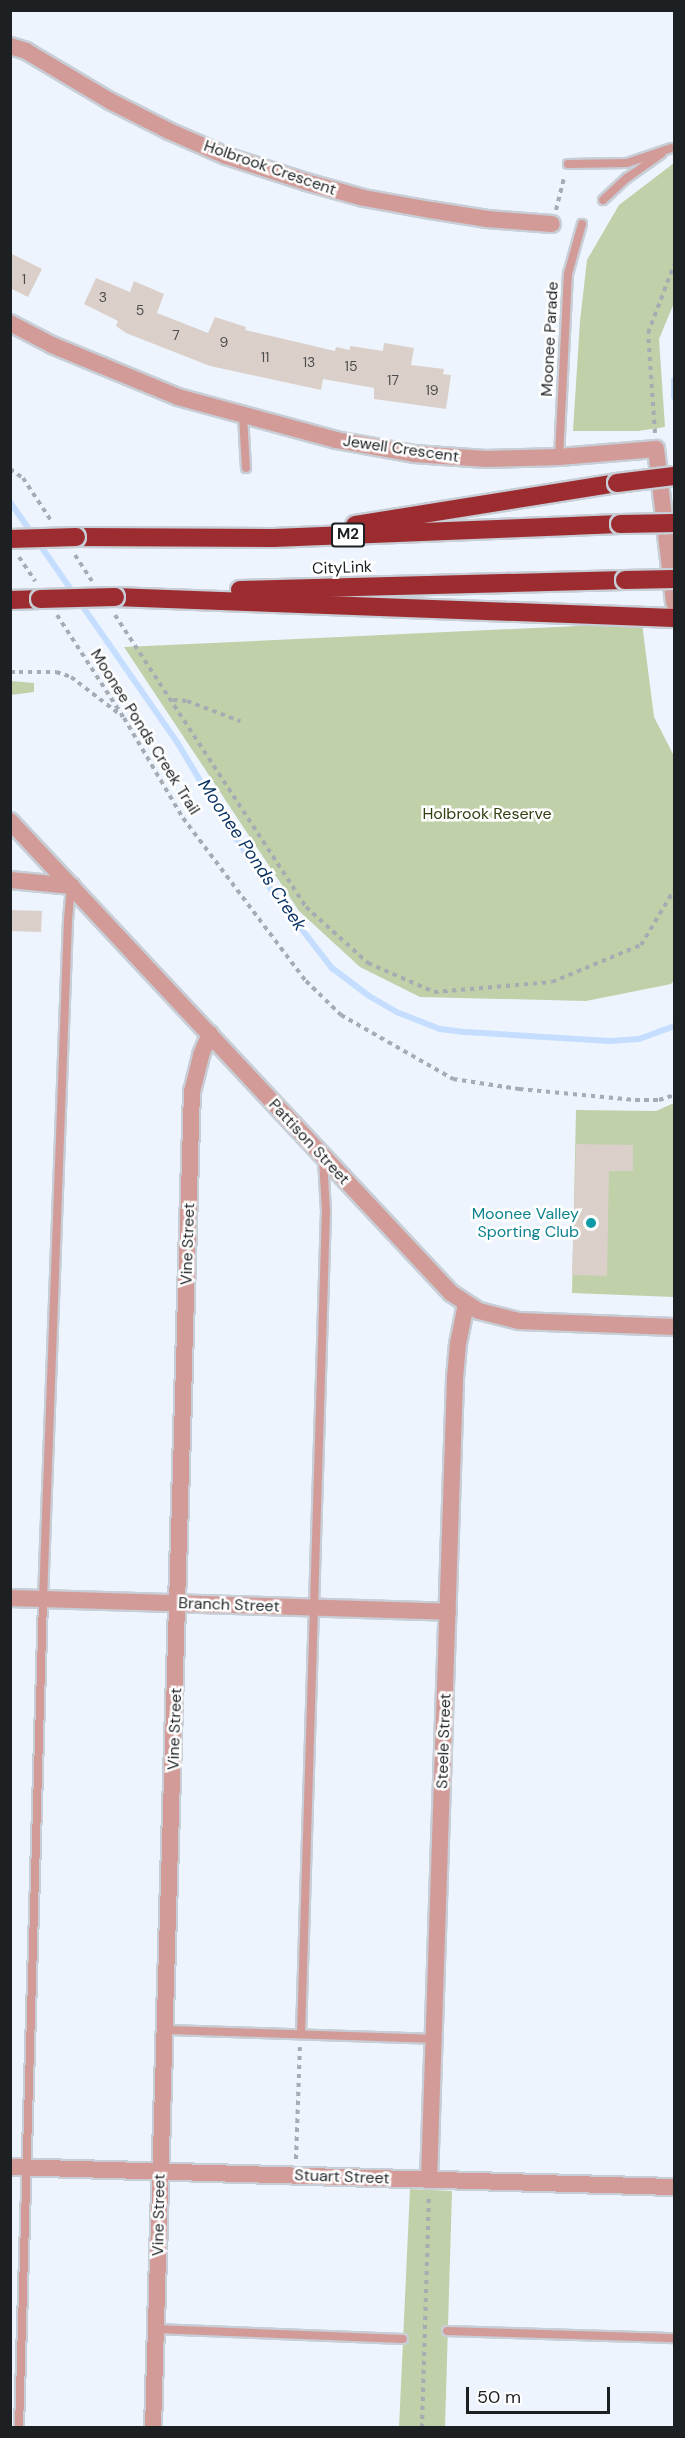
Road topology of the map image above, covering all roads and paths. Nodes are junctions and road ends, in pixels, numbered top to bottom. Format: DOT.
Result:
graph roads {
  1 [pos="10,46"];
  2 [pos="673,147"];
  3 [pos="568,164"];
  4 [pos="603,200"];
  5 [pos="552,224"];
  6 [pos="582,224"];
  7 [pos="675,265"];
  8 [pos="10,324"];
  9 [pos="243,416"];
  10 [pos="656,449"];
  11 [pos="559,457"];
  12 [pos="246,468"];
  13 [pos="675,476"];
  14 [pos="675,523"];
  15 [pos="273,538"];
  16 [pos="14,546"];
  17 [pos="675,579"];
  18 [pos="38,591"];
  19 [pos="115,597"];
  20 [pos="10,600"];
  21 [pos="675,603"];
  22 [pos="56,614"];
  23 [pos="675,618"];
  24 [pos="10,672"];
  25 [pos="172,700"];
  26 [pos="124,718"];
  27 [pos="186,720"];
  28 [pos="240,721"];
  29 [pos="11,826"];
  30 [pos="10,880"];
  31 [pos="72,886"];
  32 [pos="675,890"];
  33 [pos="210,1034"];
  34 [pos="675,1095"];
  35 [pos="322,1157"];
  36 [pos="466,1304"];
  37 [pos="675,1327"];
  38 [pos="10,1598"];
  39 [pos="43,1599"];
  40 [pos="178,1603"];
  41 [pos="314,1608"];
  42 [pos="448,1611"];
  43 [pos="166,2030"];
  44 [pos="301,2034"];
  45 [pos="435,2039"];
  46 [pos="19,2167"];
  47 [pos="160,2171"];
  48 [pos="296,2176"];
  49 [pos="429,2180"];
  50 [pos="675,2187"];
  51 [pos="429,2203"];
  52 [pos="156,2329"];
  53 [pos="447,2331"];
  54 [pos="424,2336"];
  55 [pos="675,2338"];
  56 [pos="403,2339"];
  57 [pos="19,2427"];
  58 [pos="153,2427"];
  59 [pos="422,2427"];
  1 -- 5 [label="street, Holbrook Crescent"];
  2 -- 3 [label="lane"];
  2 -- 4 [label="lane"];
  3 -- 5 [label="path"];
  6 -- 11 [label="lane, Moonee Parade"];
  7 -- 10 [label="path"];
  8 -- 9 [label="street, Jewell Crescent"];
  9 -- 11 [label="street, Jewell Crescent"];
  9 -- 12 [label="lane"];
  10 -- 11 [label="street, Jewell Crescent"];
  10 -- 21 [label="street"];
  13 -- 15 [label="highway, bridge"];
  14 -- 15 [label="highway, CityLink / M2, bridge"];
  15 -- 16 [label="highway, CityLink / M2, bridge"];
  16 -- 18 [label="path"];
  17 -- 19 [label="highway, CityLink, bridge"];
  18 -- 19 [label="highway, CityLink, bridge"];
  18 -- 20 [label="highway, CityLink"];
  19 -- 23 [label="highway"];
  22 -- 26 [label="path, Moonee Ponds Creek Trail"];
  24 -- 26 [label="path"];
  25 -- 28 [label="path"];
  26 -- 34 [label="path, Moonee Ponds Creek Trail"];
  27 -- 32 [label="path"];
  29 -- 31 [label="street, Pattison Street"];
  30 -- 31 [label="street"];
  31 -- 33 [label="street, Pattison Street"];
  31 -- 39 [label="lane"];
  33 -- 35 [label="street, Pattison Street"];
  33 -- 40 [label="street, Vine Street"];
  35 -- 36 [label="street, Pattison Street"];
  35 -- 41 [label="lane"];
  36 -- 37 [label="street, Pattison Street"];
  36 -- 42 [label="street, Steele Street"];
  38 -- 39 [label="street, Branch Street"];
  39 -- 40 [label="street, Branch Street"];
  39 -- 46 [label="lane"];
  40 -- 41 [label="street, Branch Street"];
  40 -- 43 [label="street, Vine Street"];
  41 -- 42 [label="street, Branch Street"];
  41 -- 44 [label="lane"];
  42 -- 45 [label="street, Steele Street"];
  43 -- 44 [label="lane"];
  43 -- 47 [label="street, Vine Street"];
  44 -- 45 [label="lane"];
  44 -- 48 [label="path"];
  45 -- 49 [label="street, Steele Street"];
  46 -- 47 [label="street, Stuart Street"];
  46 -- 57 [label="lane"];
  47 -- 48 [label="street, Stuart Street"];
  47 -- 52 [label="street, Vine Street"];
  48 -- 49 [label="street, Stuart Street"];
  49 -- 50 [label="street, Stuart Street"];
  51 -- 54 [label="path"];
  52 -- 56 [label="lane"];
  52 -- 58 [label="street, Vine Street"];
  53 -- 54 [label="path"];
  53 -- 55 [label="lane"];
  54 -- 56 [label="path"];
  54 -- 59 [label="path"];
}
